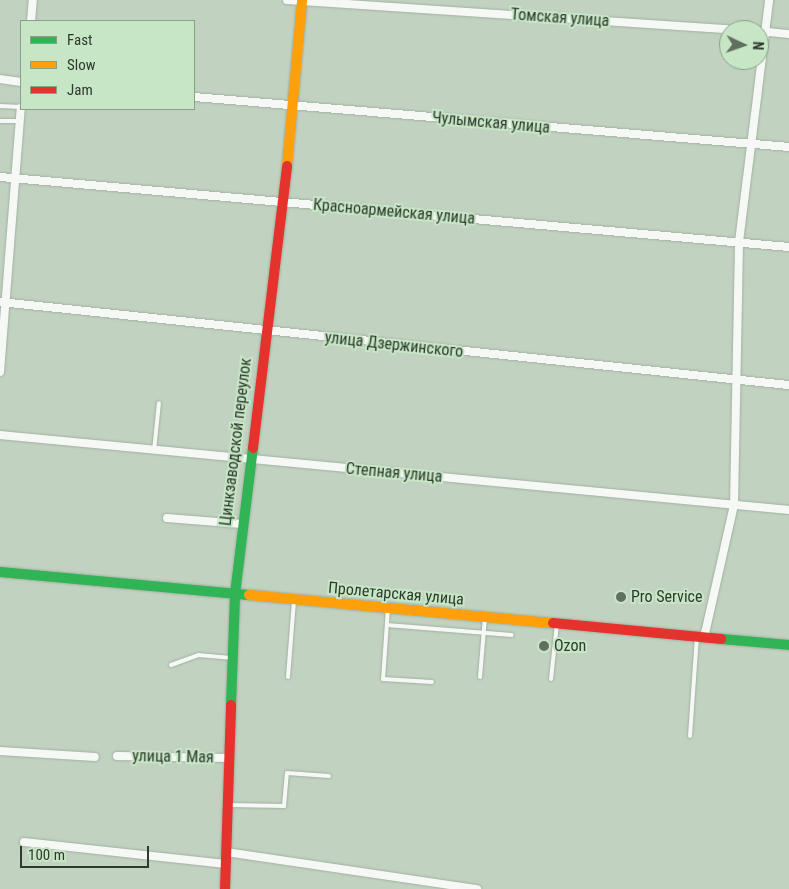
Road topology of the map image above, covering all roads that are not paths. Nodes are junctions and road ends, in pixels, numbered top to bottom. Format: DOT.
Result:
graph roads {
  1 [pos="33,0"];
  2 [pos="287,0"];
  3 [pos="769,0"];
  4 [pos="302,1"];
  5 [pos="31,20"];
  6 [pos="764,20"];
  7 [pos="719,28"];
  8 [pos="769,32"];
  9 [pos="789,34"];
  10 [pos="758,70"];
  11 [pos="0,79"];
  12 [pos="20,82"];
  13 [pos="195,97"];
  14 [pos="0,106"];
  15 [pos="294,106"];
  16 [pos="20,108"];
  17 [pos="21,110"];
  18 [pos="0,120"];
  19 [pos="20,121"];
  20 [pos="749,144"];
  21 [pos="789,147"];
  22 [pos="0,176"];
  23 [pos="14,178"];
  24 [pos="280,202"];
  25 [pos="739,242"];
  26 [pos="789,246"];
  27 [pos="2,303"];
  28 [pos="264,332"];
  29 [pos="1,347"];
  30 [pos="0,372"];
  31 [pos="735,379"];
  32 [pos="789,385"];
  33 [pos="159,403"];
  34 [pos="0,435"];
  35 [pos="154,450"];
  36 [pos="248,460"];
  37 [pos="734,505"];
  38 [pos="789,510"];
  39 [pos="167,518"];
  40 [pos="242,524"];
  41 [pos="0,572"];
  42 [pos="235,594"];
  43 [pos="294,600"];
  44 [pos="388,608"];
  45 [pos="485,617"];
  46 [pos="557,624"];
  47 [pos="387,625"];
  48 [pos="484,633"];
  49 [pos="512,635"];
  50 [pos="700,637"];
  51 [pos="789,645"];
  52 [pos="233,658"];
  53 [pos="172,665"];
  54 [pos="288,677"];
  55 [pos="480,677"];
  56 [pos="550,679"];
  57 [pos="432,682"];
  58 [pos="690,736"];
  59 [pos="0,751"];
  60 [pos="117,756"];
  61 [pos="95,757"];
  62 [pos="229,758"];
  63 [pos="329,776"];
  64 [pos="228,805"];
  65 [pos="24,842"];
  66 [pos="226,852"];
  67 [pos="226,864"];
  68 [pos="225,889"];
  69 [pos="477,889"];
  1 -- 5 [label="street"];
  2 -- 4 [label="street, Томская улица"];
  3 -- 6 [label="street"];
  4 -- 7 [label="street, Томская улица"];
  4 -- 15 [label="street, Цинкзаводской переулок"];
  8 -- 9 [label="street"];
  10 -- 20 [label="street"];
  11 -- 12 [label="street"];
  13 -- 15 [label="street, Чулымская улица"];
  14 -- 16 [label="lane"];
  15 -- 20 [label="street, Чулымская улица"];
  15 -- 24 [label="street, Цинкзаводской переулок"];
  17 -- 19 [label="street"];
  18 -- 19 [label="lane"];
  19 -- 23 [label="street"];
  20 -- 21 [label="street, Чулымская улица"];
  20 -- 25 [label="street"];
  22 -- 23 [label="street, Красноармейская улица"];
  23 -- 24 [label="street, Красноармейская улица"];
  23 -- 27 [label="street"];
  24 -- 25 [label="street, Красноармейская улица"];
  24 -- 28 [label="street, Цинкзаводской переулок"];
  25 -- 26 [label="street, Красноармейская улица"];
  25 -- 31 [label="street"];
  27 -- 28 [label="street, улица Дзержинского"];
  27 -- 29 [label="street"];
  28 -- 31 [label="street, улица Дзержинского"];
  28 -- 36 [label="street, Цинкзаводской переулок"];
  29 -- 30 [label="street"];
  31 -- 32 [label="street, улица Дзержинского"];
  31 -- 37 [label="street"];
  33 -- 35 [label="lane"];
  34 -- 35 [label="street, Степная улица"];
  35 -- 36 [label="street, Степная улица"];
  36 -- 37 [label="street, Степная улица"];
  36 -- 40 [label="street, Цинкзаводской переулок"];
  37 -- 38 [label="street, Степная улица"];
  37 -- 50 [label="street"];
  39 -- 40 [label="street"];
  40 -- 42 [label="street, Цинкзаводской переулок"];
  41 -- 42 [label="street, Пролетарская улица"];
  42 -- 43 [label="street, Пролетарская улица"];
  42 -- 52 [label="street, Цинкзаводской переулок"];
  43 -- 44 [label="street, Пролетарская улица"];
  43 -- 54 [label="lane"];
  44 -- 45 [label="street, Пролетарская улица"];
  44 -- 47 [label="lane"];
  45 -- 46 [label="street, Пролетарская улица"];
  45 -- 48 [label="lane"];
  46 -- 50 [label="street, Пролетарская улица"];
  46 -- 56 [label="lane"];
  47 -- 48 [label="lane"];
  47 -- 57 [label="lane"];
  48 -- 49 [label="lane"];
  48 -- 55 [label="lane"];
  50 -- 51 [label="street, Пролетарская улица"];
  50 -- 58 [label="lane"];
  52 -- 53 [label="lane"];
  52 -- 62 [label="street, Цинкзаводской переулок"];
  59 -- 61 [label="street"];
  60 -- 62 [label="street, улица 1 Мая"];
  62 -- 64 [label="street, Цинкзаводской переулок"];
  63 -- 64 [label="lane"];
  64 -- 66 [label="street, Цинкзаводской переулок"];
  65 -- 67 [label="street"];
  66 -- 67 [label="street, Цинкзаводской переулок"];
  66 -- 69 [label="street"];
  67 -- 68 [label="street, Цинкзаводской переулок"];
}
